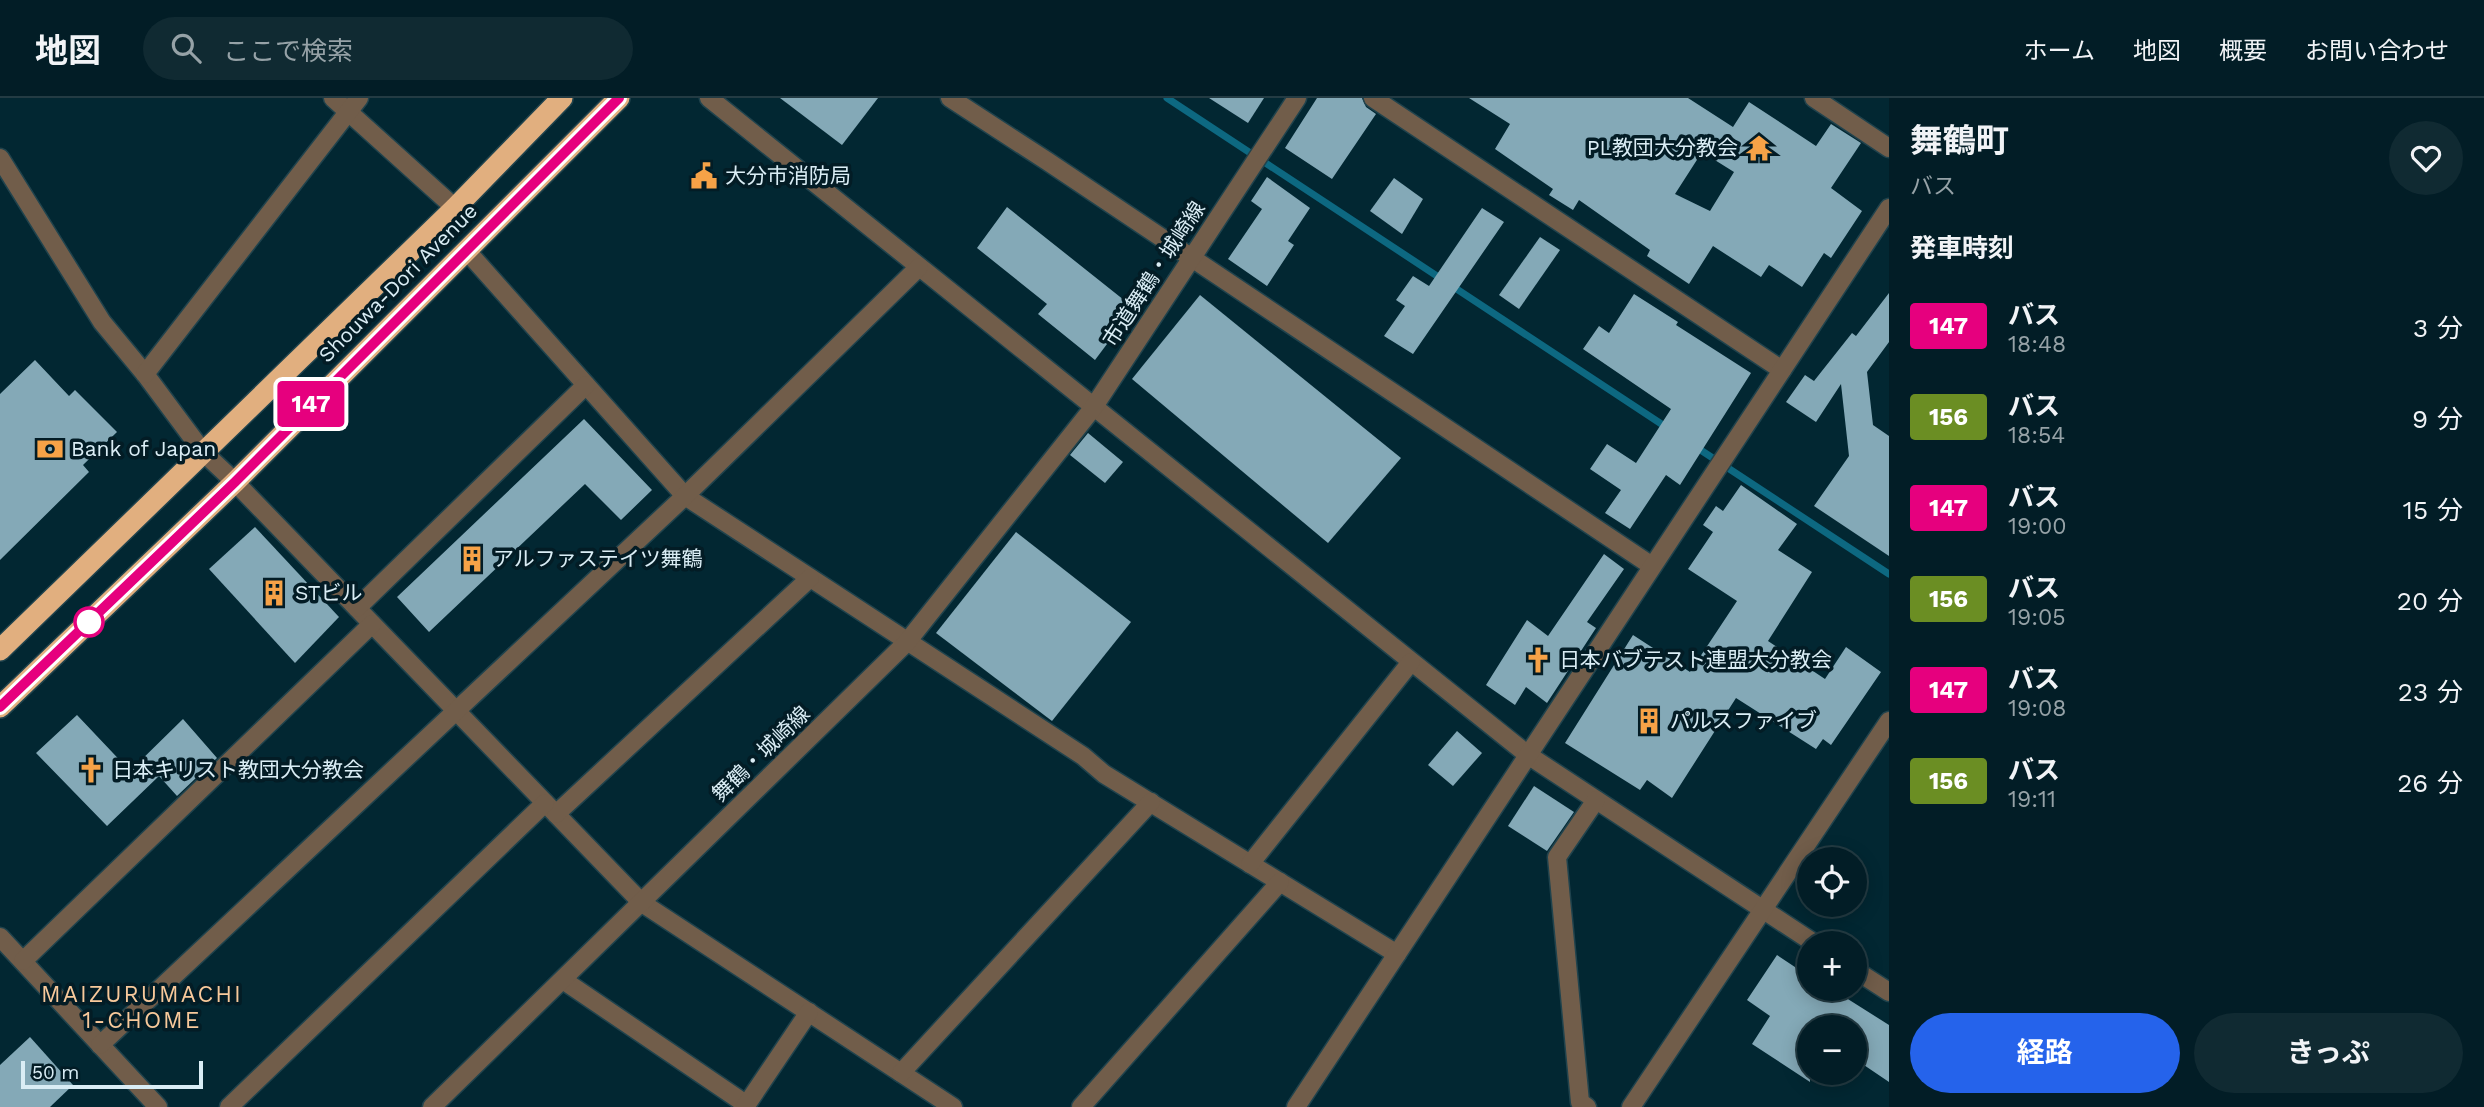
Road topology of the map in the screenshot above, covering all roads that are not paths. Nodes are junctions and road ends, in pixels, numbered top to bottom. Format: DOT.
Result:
graph roads {
  1 [pos="333,98"];
  2 [pos="562,98"];
  3 [pos="619,98"];
  4 [pos="709,98"];
  5 [pos="950,98"];
  6 [pos="1297,98"];
  7 [pos="1373,98"];
  8 [pos="1814,98"];
  9 [pos="354,105"];
  10 [pos="1889,148"];
  11 [pos="0,158"];
  12 [pos="455,208"];
  13 [pos="1889,208"];
  14 [pos="466,250"];
  15 [pos="1192,257"];
  16 [pos="919,267"];
  17 [pos="1782,370"];
  18 [pos="145,374"];
  19 [pos="586,385"];
  20 [pos="1093,408"];
  21 [pos="203,452"];
  22 [pos="235,482"];
  23 [pos="685,496"];
  24 [pos="1652,566"];
  25 [pos="810,578"];
  26 [pos="357,608"];
  27 [pos="372,624"];
  28 [pos="907,642"];
  29 [pos="0,650"];
  30 [pos="1411,663"];
  31 [pos="0,707"];
  32 [pos="457,711"];
  33 [pos="1889,721"];
  34 [pos="1528,755"];
  35 [pos="1596,800"];
  36 [pos="1150,802"];
  37 [pos="550,808"];
  38 [pos="1250,864"];
  39 [pos="1280,882"];
  40 [pos="642,903"];
  41 [pos="1764,910"];
  42 [pos="1797,932"];
  43 [pos="0,937"];
  44 [pos="1397,954"];
  45 [pos="23,961"];
  46 [pos="1867,978"];
  47 [pos="563,980"];
  48 [pos="1889,992"];
  49 [pos="809,1012"];
  50 [pos="100,1045"];
  51 [pos="901,1073"];
  52 [pos="746,1106"];
  53 [pos="158,1107"];
  54 [pos="229,1107"];
  55 [pos="432,1107"];
  56 [pos="953,1107"];
  57 [pos="1081,1107"];
  58 [pos="1296,1107"];
  59 [pos="1587,1107"];
  60 [pos="1631,1107"];
  1 -- 9 [label="street"];
  2 -- 12 [label="highway, Shouwa-Dori Avenue"];
  3 -- 14 [label="highway, Shouwa-Dori Avenue"];
  4 -- 16 [label="street"];
  5 -- 15 [label="street"];
  6 -- 15 [label="street, 市道舞鶴・城崎線"];
  7 -- 17 [label="street"];
  8 -- 10 [label="street"];
  9 -- 12 [label="street"];
  9 -- 18 [label="street"];
  11 -- 18 [label="street"];
  12 -- 21 [label="highway, Shouwa-Dori Avenue"];
  13 -- 17 [label="street"];
  14 -- 19 [label="street"];
  14 -- 22 [label="highway, Shouwa-Dori Avenue"];
  15 -- 20 [label="street, 市道舞鶴・城崎線"];
  15 -- 24 [label="street"];
  16 -- 20 [label="street"];
  16 -- 23 [label="street"];
  17 -- 24 [label="street"];
  18 -- 21 [label="street"];
  19 -- 23 [label="street"];
  19 -- 26 [label="street"];
  20 -- 28 [label="street, 舞鶴・城崎線"];
  20 -- 30 [label="street"];
  21 -- 22 [label="street"];
  21 -- 29 [label="highway, Shouwa-Dori Avenue"];
  22 -- 26 [label="street"];
  22 -- 31 [label="highway, Shouwa-Dori Avenue"];
  23 -- 25 [label="street"];
  23 -- 32 [label="street"];
  24 -- 34 [label="street"];
  25 -- 28 [label="street"];
  25 -- 37 [label="street"];
  26 -- 27 [label="street"];
  27 -- 32 [label="street"];
  27 -- 45 [label="street"];
  28 -- 36 [label="street"];
  28 -- 40 [label="street, 舞鶴・城崎線"];
  30 -- 34 [label="street"];
  30 -- 38 [label="street"];
  32 -- 37 [label="street"];
  32 -- 50 [label="street"];
  33 -- 41 [label="street"];
  34 -- 35 [label="street"];
  34 -- 44 [label="street"];
  35 -- 41 [label="street"];
  35 -- 59 [label="street"];
  36 -- 38 [label="street"];
  36 -- 51 [label="street"];
  37 -- 40 [label="street"];
  37 -- 54 [label="street"];
  38 -- 39 [label="street"];
  39 -- 44 [label="street"];
  39 -- 57 [label="street"];
  40 -- 47 [label="street, 舞鶴・城崎線"];
  40 -- 49 [label="street"];
  41 -- 42 [label="street"];
  41 -- 60 [label="street"];
  43 -- 45 [label="street"];
  44 -- 58 [label="street"];
  45 -- 50 [label="street"];
  46 -- 48 [label="street"];
  47 -- 52 [label="street"];
  47 -- 55 [label="street, 舞鶴・城崎線"];
  49 -- 51 [label="street"];
  49 -- 52 [label="street"];
  50 -- 53 [label="street"];
  51 -- 56 [label="street"];
}
